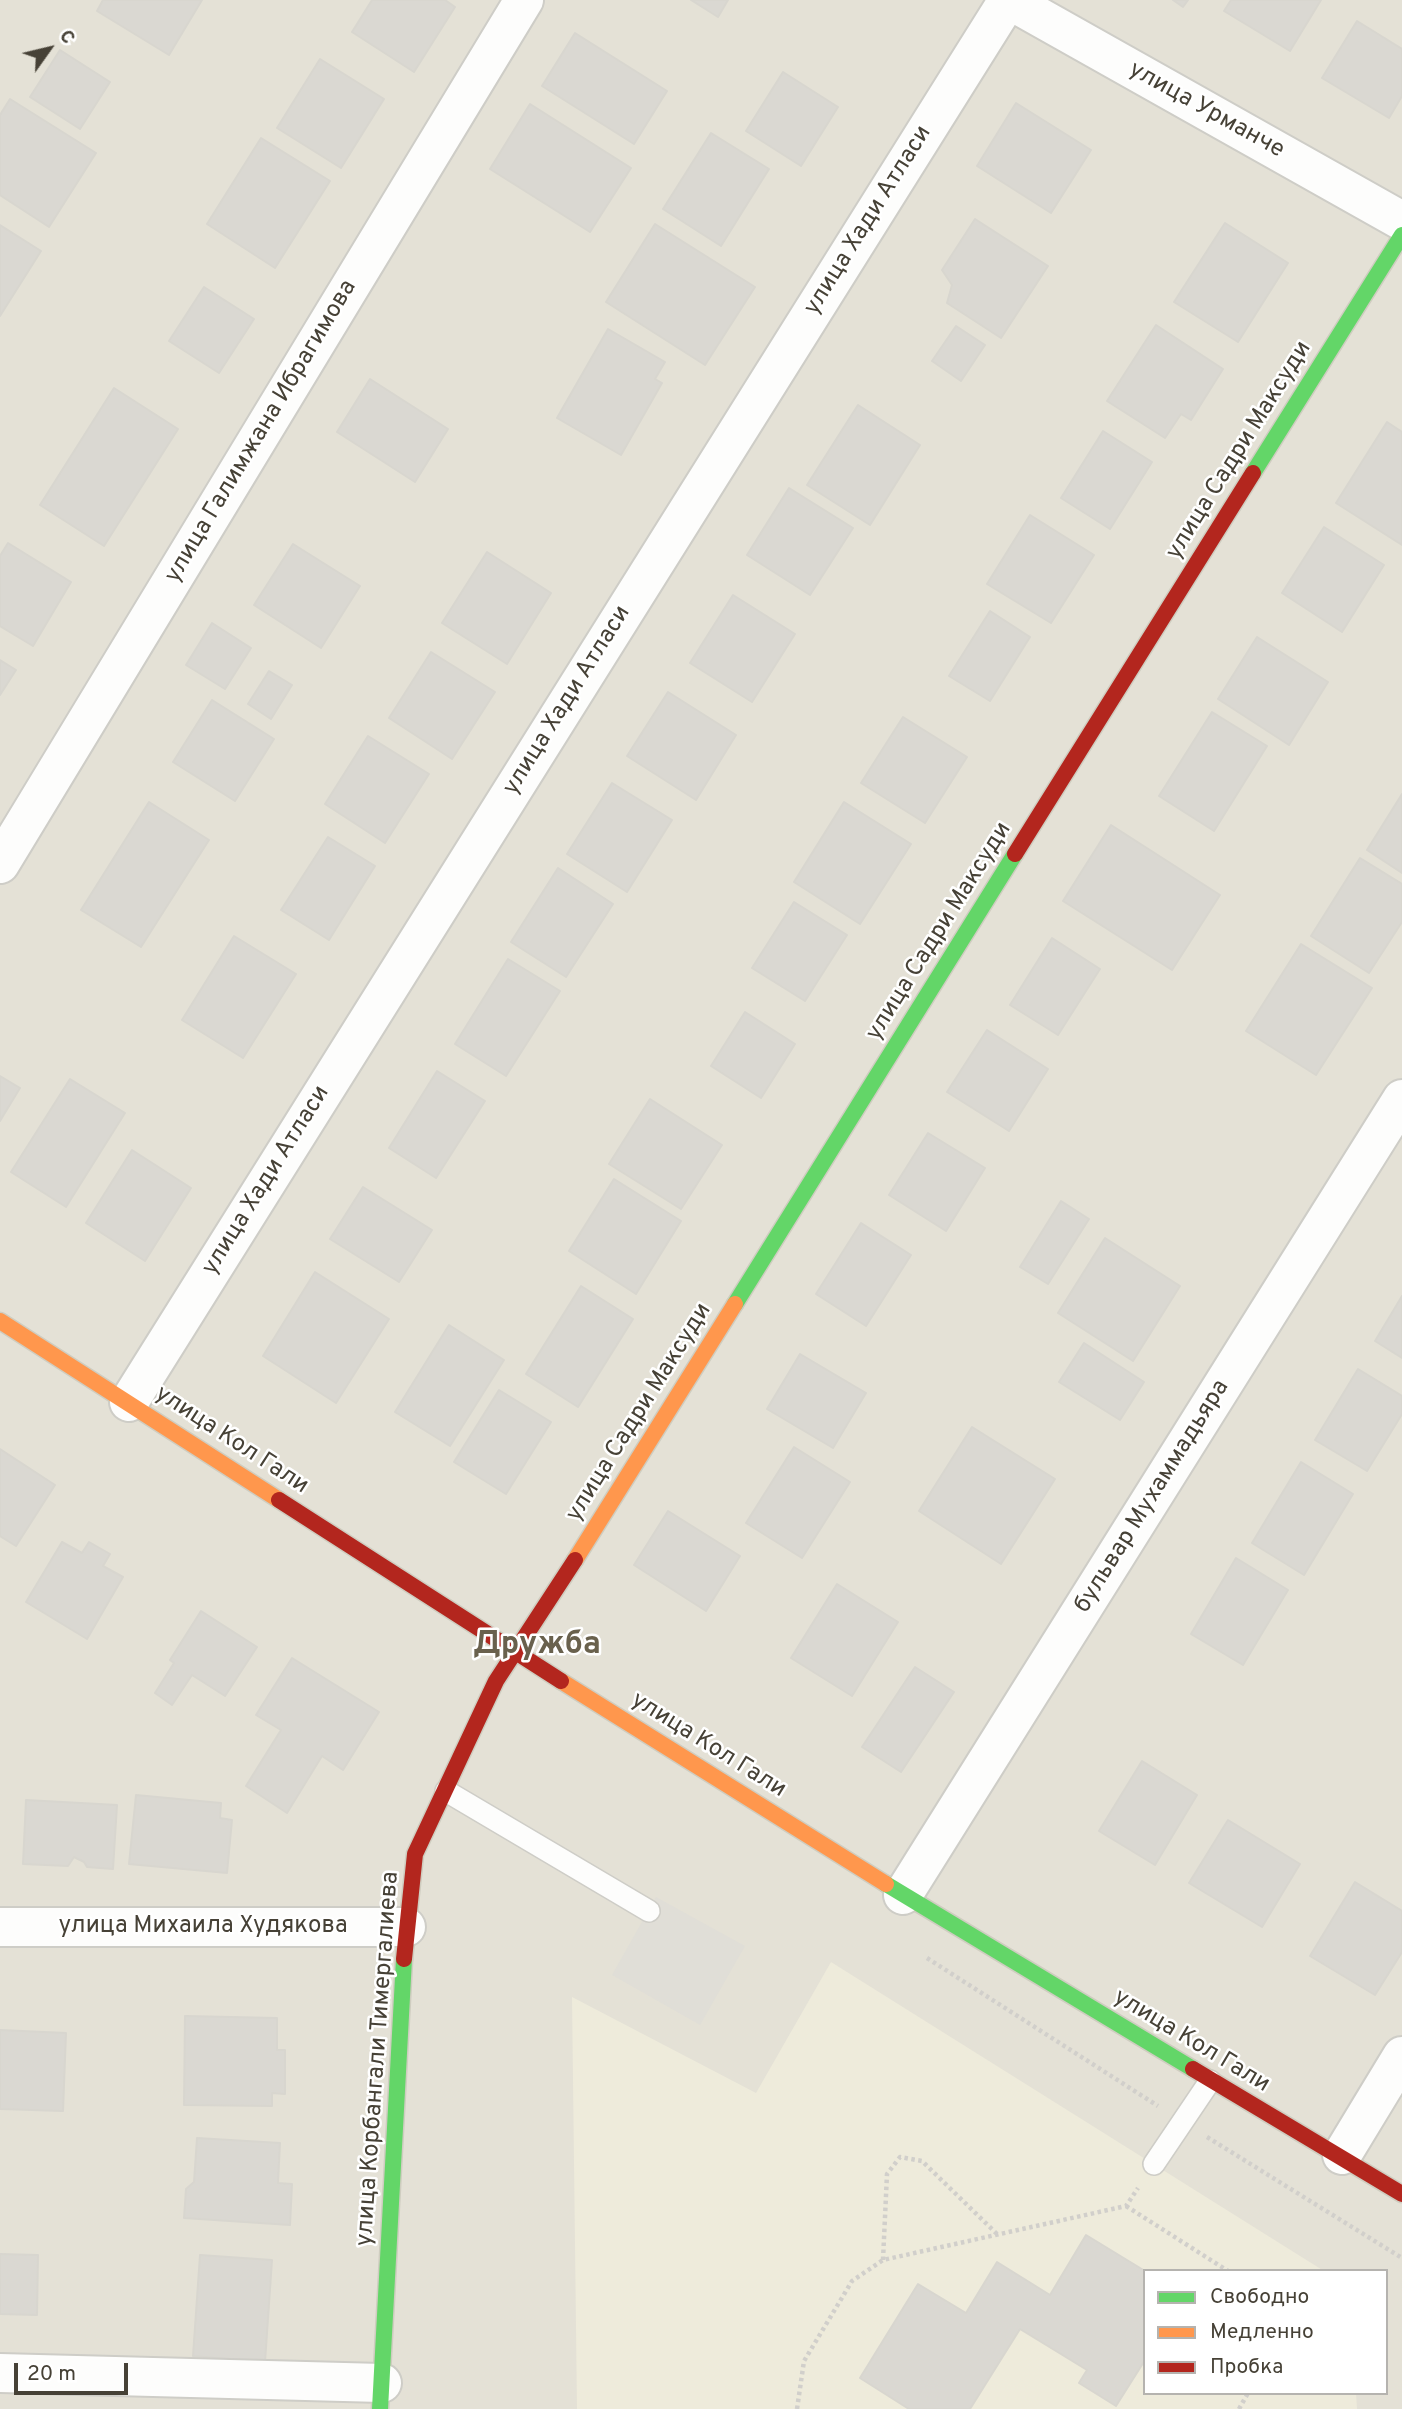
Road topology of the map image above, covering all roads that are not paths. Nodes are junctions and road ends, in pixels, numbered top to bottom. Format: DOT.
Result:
graph roads {
  1 [pos="524,0"];
  2 [pos="1009,0"];
  3 [pos="1402,221"];
  4 [pos="1402,235"];
  5 [pos="0,864"];
  6 [pos="1402,1099"];
  7 [pos="0,1321"];
  8 [pos="129,1402"];
  9 [pos="517,1653"];
  10 [pos="446,1791"];
  11 [pos="903,1895"];
  12 [pos="649,1910"];
  13 [pos="0,1927"];
  14 [pos="407,1927"];
  15 [pos="1402,2056"];
  16 [pos="1210,2081"];
  17 [pos="1342,2155"];
  18 [pos="1154,2164"];
  19 [pos="1402,2193"];
  20 [pos="0,2373"];
  21 [pos="381,2396"];
  1 -- 5 [label="street, улица Галимжана Ибрагимова"];
  2 -- 3 [label="street, улица Урманче"];
  2 -- 8 [label="street, улица Хади Атласи"];
  4 -- 9 [label="street, улица Садри Максуди"];
  6 -- 11 [label="street, бульвар Мухаммадьяра"];
  7 -- 8 [label="street, улица Кол Гали"];
  8 -- 9 [label="street, улица Кол Гали"];
  9 -- 10 [label="street, улица Корбангали Тимергалиева"];
  9 -- 11 [label="street, улица Кол Гали"];
  10 -- 12 [label="lane"];
  10 -- 14 [label="street, улица Корбангали Тимергалиева"];
  11 -- 16 [label="street, улица Кол Гали"];
  13 -- 14 [label="street, улица Михаила Худякова"];
  14 -- 21 [label="street, улица Корбангали Тимергалиева"];
  15 -- 17 [label="street"];
  16 -- 17 [label="street, улица Кол Гали"];
  16 -- 18 [label="lane"];
  17 -- 19 [label="street, улица Кол Гали"];
  20 -- 21 [label="street"];
}
